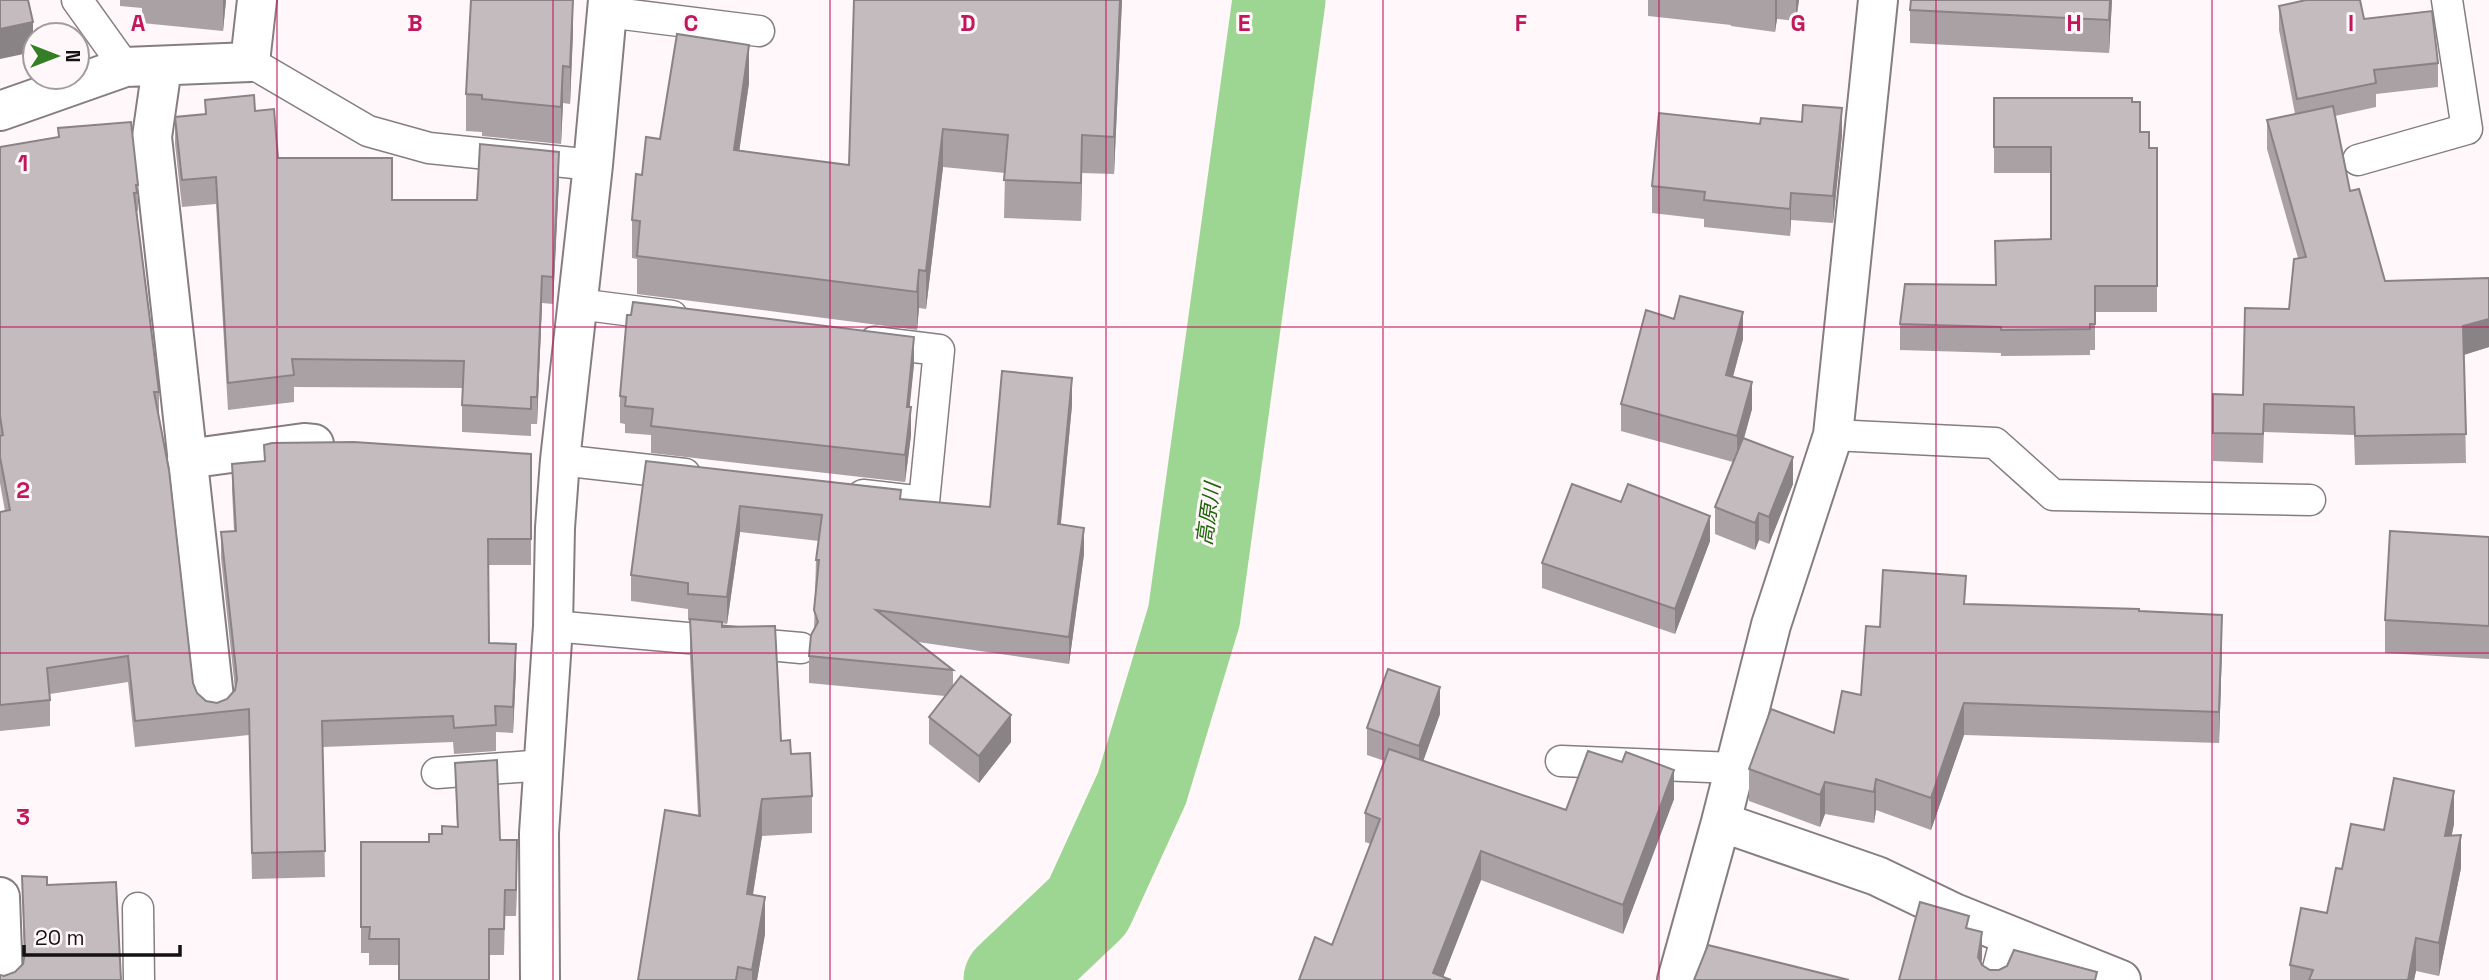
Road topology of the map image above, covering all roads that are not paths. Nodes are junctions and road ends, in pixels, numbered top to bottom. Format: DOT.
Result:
graph roads {
  1 [pos="77,0"];
  2 [pos="257,0"];
  3 [pos="1878,0"];
  4 [pos="2447,0"];
  5 [pos="607,6"];
  6 [pos="759,31"];
  7 [pos="250,62"];
  8 [pos="124,67"];
  9 [pos="162,67"];
  10 [pos="0,111"];
  11 [pos="2358,160"];
  12 [pos="593,165"];
  13 [pos="578,304"];
  14 [pos="698,320"];
  15 [pos="846,338"];
  16 [pos="1833,435"];
  17 [pos="344,446"];
  18 [pos="520,457"];
  19 [pos="187,459"];
  20 [pos="560,460"];
  21 [pos="708,477"];
  22 [pos="830,491"];
  23 [pos="2310,499"];
  24 [pos="553,626"];
  25 [pos="801,648"];
  26 [pos="215,707"];
  27 [pos="1561,761"];
  28 [pos="544,765"];
  29 [pos="1734,768"];
  30 [pos="437,773"];
  31 [pos="1721,822"];
  32 [pos="0,897"];
  33 [pos="138,908"];
  34 [pos="2007,934"];
  35 [pos="3,980"];
  36 [pos="139,980"];
  37 [pos="540,980"];
  38 [pos="1677,980"];
  39 [pos="1995,980"];
  40 [pos="2121,980"];
  1 -- 8 [label="lane"];
  2 -- 7 [label="street"];
  3 -- 16 [label="street"];
  4 -- 11 [label="lane"];
  5 -- 6 [label="lane"];
  5 -- 12 [label="street"];
  7 -- 9 [label="street"];
  7 -- 12 [label="lane"];
  8 -- 9 [label="street"];
  8 -- 10 [label="street"];
  9 -- 19 [label="street"];
  12 -- 13 [label="street"];
  13 -- 14 [label="lane"];
  13 -- 20 [label="street"];
  15 -- 22 [label="lane"];
  16 -- 23 [label="lane"];
  16 -- 29 [label="street"];
  17 -- 19 [label="street"];
  18 -- 20 [label="street"];
  19 -- 26 [label="street"];
  20 -- 21 [label="lane"];
  20 -- 24 [label="street"];
  24 -- 25 [label="lane"];
  24 -- 28 [label="street"];
  27 -- 29 [label="lane"];
  28 -- 30 [label="lane"];
  28 -- 37 [label="street"];
  29 -- 31 [label="street"];
  31 -- 34 [label="street"];
  31 -- 38 [label="street"];
  32 -- 35 [label="street"];
  33 -- 36 [label="lane"];
  34 -- 39 [label="lane"];
  34 -- 40 [label="street"];
}
